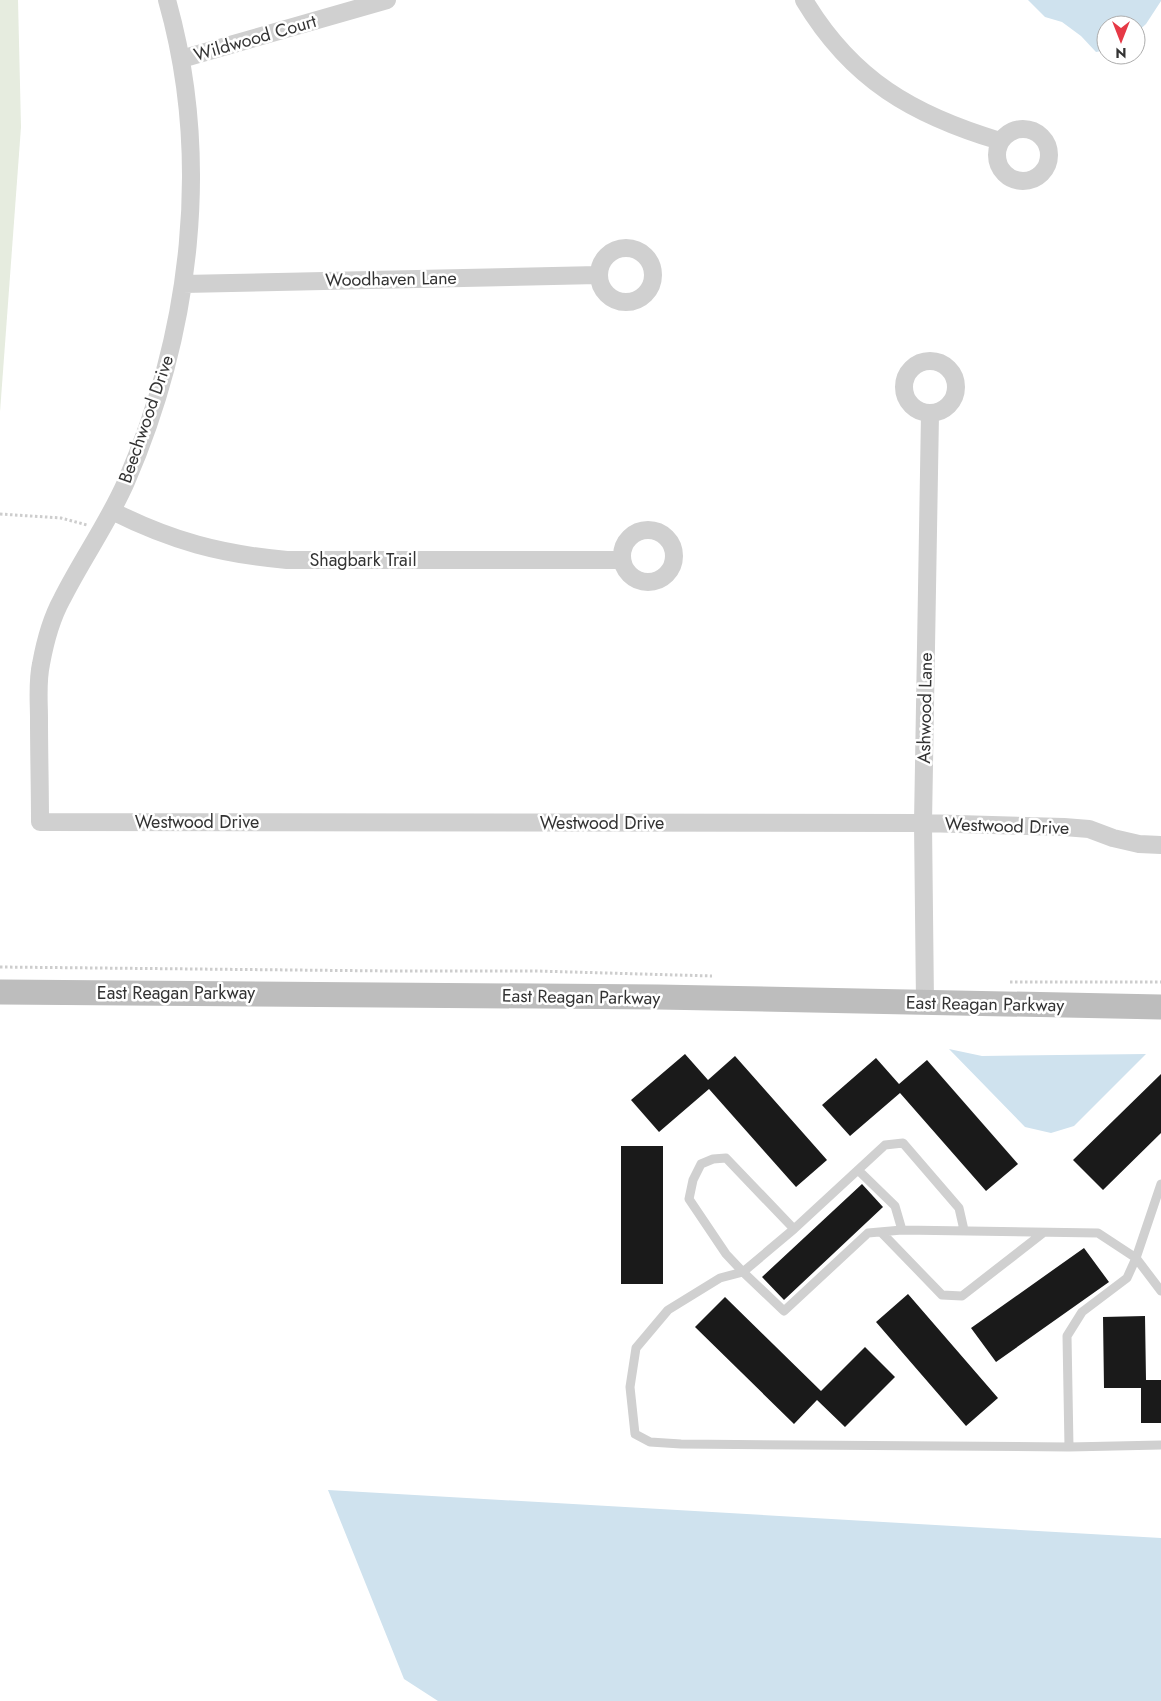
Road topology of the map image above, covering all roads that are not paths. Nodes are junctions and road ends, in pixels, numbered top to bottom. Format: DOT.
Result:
graph roads {
  1 [pos="168,0"];
  2 [pos="387,0"];
  3 [pos="804,0"];
  4 [pos="181,60"];
  5 [pos="1000,141"];
  6 [pos="598,275"];
  7 [pos="183,284"];
  8 [pos="930,414"];
  9 [pos="112,511"];
  10 [pos="622,560"];
  11 [pos="40,822"];
  12 [pos="923,823"];
  13 [pos="1161,845"];
  14 [pos="0,992"];
  15 [pos="925,1003"];
  16 [pos="1161,1007"];
  17 [pos="858,1170"];
  18 [pos="1161,1184"];
  19 [pos="794,1229"];
  20 [pos="902,1230"];
  21 [pos="964,1230"];
  22 [pos="882,1232"];
  23 [pos="1043,1233"];
  24 [pos="1136,1258"];
  25 [pos="744,1272"];
  26 [pos="1161,1291"];
  27 [pos="1069,1446"];
  28 [pos="1161,1446"];
  1 -- 4 [label="street, Beechwood Drive"];
  2 -- 4 [label="street, Wildwood Court"];
  3 -- 5 [label="street"];
  4 -- 7 [label="street, Beechwood Drive"];
  6 -- 7 [label="street, Woodhaven Lane"];
  7 -- 9 [label="street, Beechwood Drive"];
  8 -- 12 [label="street, Ashwood Lane"];
  9 -- 10 [label="street, Shagbark Trail"];
  9 -- 11 [label="street, Beechwood Drive"];
  11 -- 12 [label="street, Westwood Drive"];
  12 -- 13 [label="street, Westwood Drive"];
  12 -- 15 [label="street, Ashwood Lane"];
  14 -- 15 [label="street, East Reagan Parkway"];
  15 -- 16 [label="street, East Reagan Parkway"];
  17 -- 19 [label="lane"];
  17 -- 20 [label="lane"];
  17 -- 21 [label="lane"];
  18 -- 24 [label="lane"];
  19 -- 25 [label="lane"];
  19 -- 25 [label="lane"];
  20 -- 21 [label="lane"];
  20 -- 22 [label="lane"];
  21 -- 23 [label="lane"];
  22 -- 23 [label="lane"];
  22 -- 25 [label="lane"];
  23 -- 24 [label="lane"];
  24 -- 26 [label="lane"];
  24 -- 27 [label="lane"];
  25 -- 27 [label="lane"];
  27 -- 28 [label="lane"];
}
